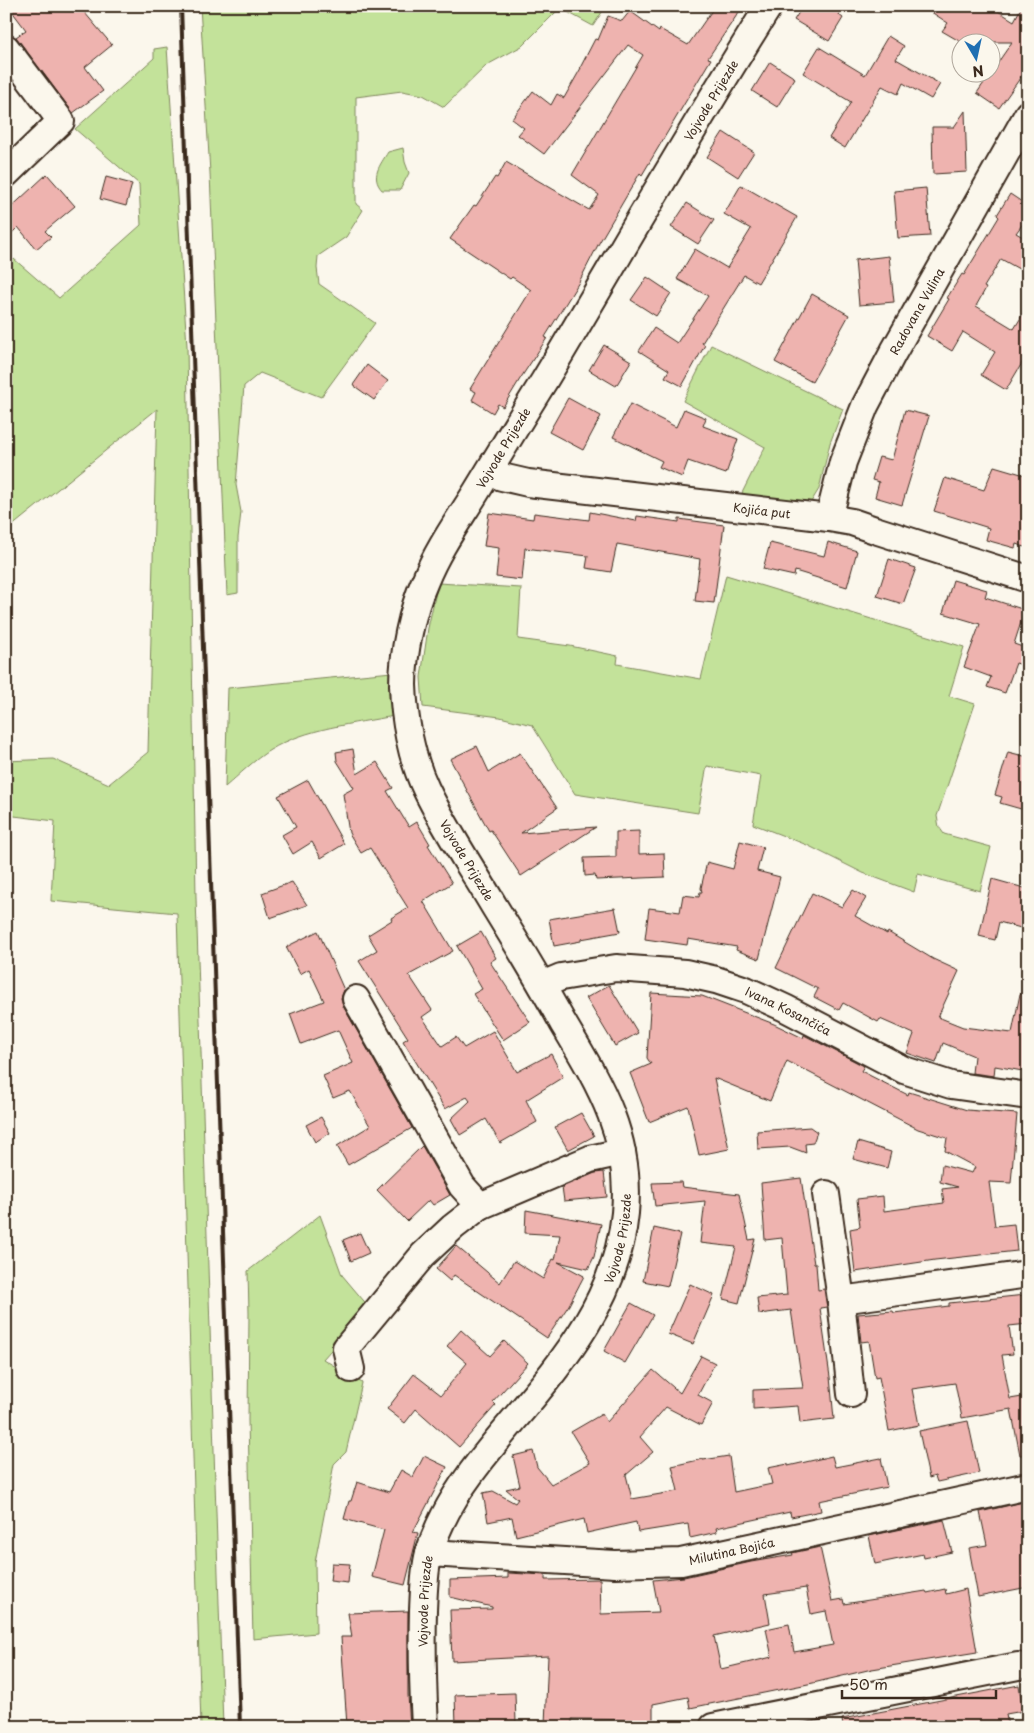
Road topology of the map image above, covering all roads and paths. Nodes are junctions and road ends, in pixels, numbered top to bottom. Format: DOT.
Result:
graph roads {
  1 [pos="769,6"];
  2 [pos="6,48"];
  3 [pos="1028,114"];
  4 [pos="6,174"];
  5 [pos="489,472"];
  6 [pos="829,518"];
  7 [pos="1028,579"];
  8 [pos="542,985"];
  9 [pos="356,999"];
  10 [pos="1028,1096"];
  11 [pos="622,1152"];
  12 [pos="826,1194"];
  13 [pos="480,1206"];
  14 [pos="1028,1274"];
  15 [pos="841,1300"];
  16 [pos="351,1369"];
  17 [pos="851,1394"];
  18 [pos="1028,1486"];
  19 [pos="429,1553"];
  20 [pos="1018,1666"];
  21 [pos="425,1727"];
  22 [pos="714,1727"];
  1 -- 5 [label="street, Vojvode Prijezde"];
  2 -- 4 [label="street"];
  3 -- 6 [label="street, Radovana Vulina"];
  5 -- 6 [label="street, Kojića put"];
  5 -- 8 [label="street, Vojvode Prijezde"];
  6 -- 7 [label="street, Kojića put"];
  8 -- 10 [label="street, Ivana Kosančića"];
  8 -- 11 [label="street, Vojvode Prijezde"];
  9 -- 13 [label="street"];
  11 -- 13 [label="street"];
  11 -- 19 [label="street, Vojvode Prijezde"];
  12 -- 15 [label="street"];
  13 -- 16 [label="street"];
  14 -- 15 [label="street"];
  15 -- 17 [label="street"];
  18 -- 19 [label="street, Milutina Bojića"];
  19 -- 21 [label="street, Vojvode Prijezde"];
  20 -- 22 [label="street"];
}
